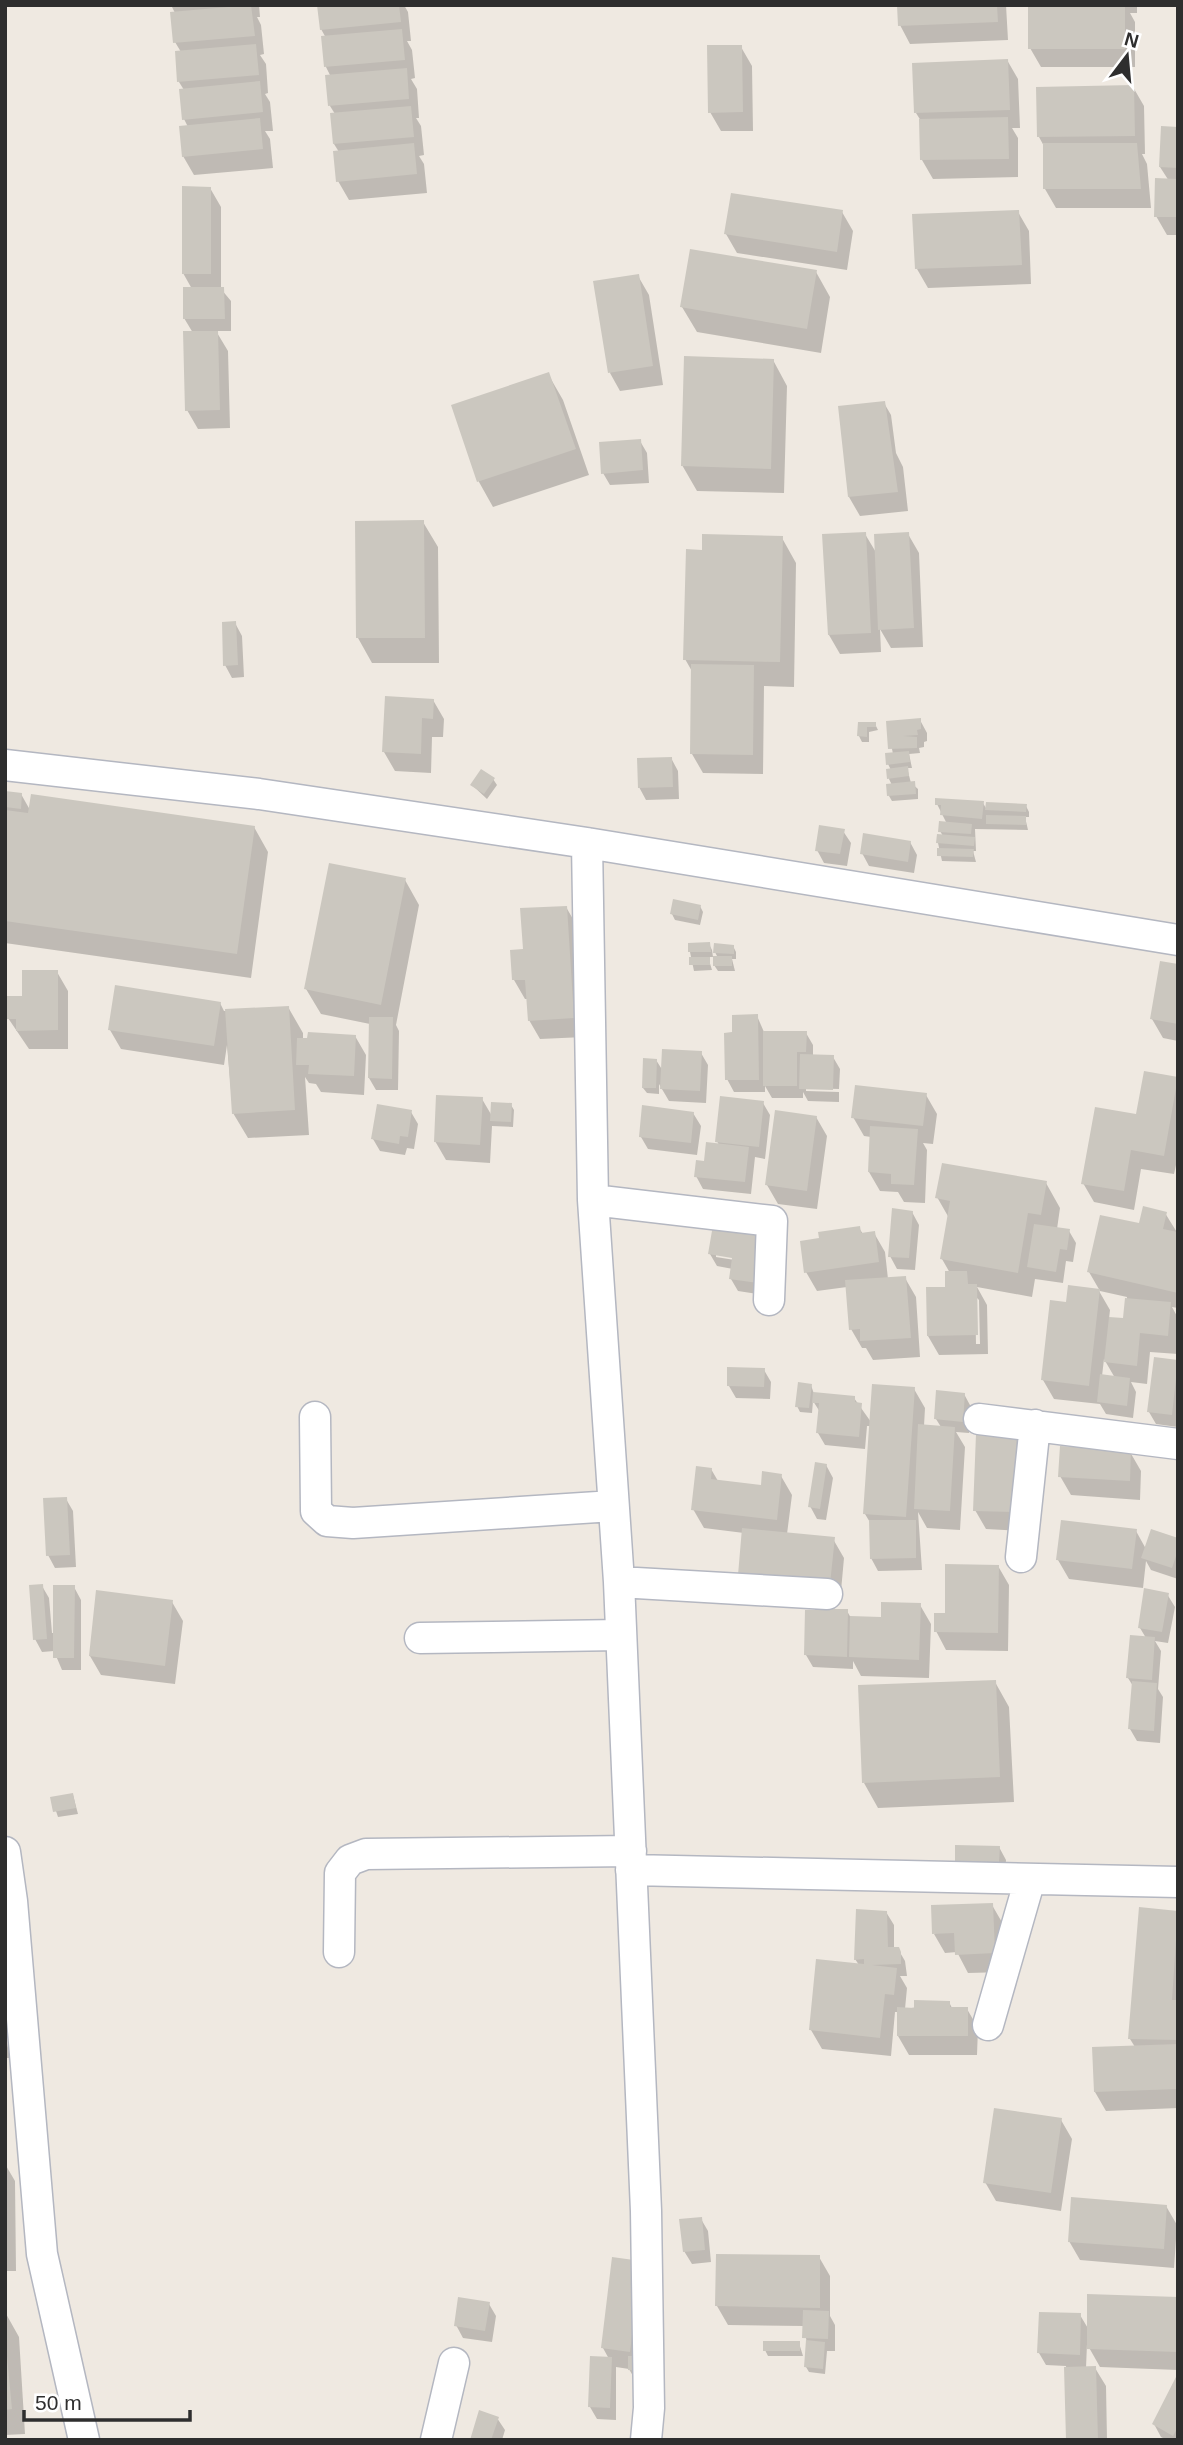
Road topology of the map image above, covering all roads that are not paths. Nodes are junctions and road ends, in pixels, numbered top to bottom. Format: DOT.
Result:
graph roads {
  1 [pos="5,765"];
  2 [pos="587,843"];
  3 [pos="1178,940"];
  4 [pos="593,1200"];
  5 [pos="769,1300"];
  6 [pos="315,1417"];
  7 [pos="979,1419"];
  8 [pos="1035,1425"];
  9 [pos="1178,1444"];
  10 [pos="613,1506"];
  11 [pos="1021,1557"];
  12 [pos="619,1582"];
  13 [pos="827,1594"];
  14 [pos="620,1635"];
  15 [pos="420,1638"];
  16 [pos="5,1852"];
  17 [pos="631,1861"];
  18 [pos="1030,1879"];
  19 [pos="1178,1882"];
  20 [pos="339,1952"];
  21 [pos="988,2025"];
  22 [pos="454,2363"];
  23 [pos="84,2440"];
  24 [pos="436,2440"];
  25 [pos="646,2440"];
  1 -- 2 [label="street"];
  2 -- 3 [label="street"];
  2 -- 4 [label="street"];
  4 -- 5 [label="street"];
  4 -- 10 [label="street"];
  6 -- 10 [label="street"];
  7 -- 8 [label="street"];
  8 -- 9 [label="street"];
  8 -- 11 [label="street"];
  10 -- 12 [label="street"];
  12 -- 13 [label="street"];
  12 -- 14 [label="street"];
  14 -- 15 [label="street"];
  14 -- 17 [label="street"];
  16 -- 23 [label="street"];
  17 -- 18 [label="street"];
  17 -- 20 [label="street"];
  17 -- 25 [label="street"];
  18 -- 19 [label="street"];
  18 -- 21 [label="street"];
  22 -- 24 [label="street"];
}
